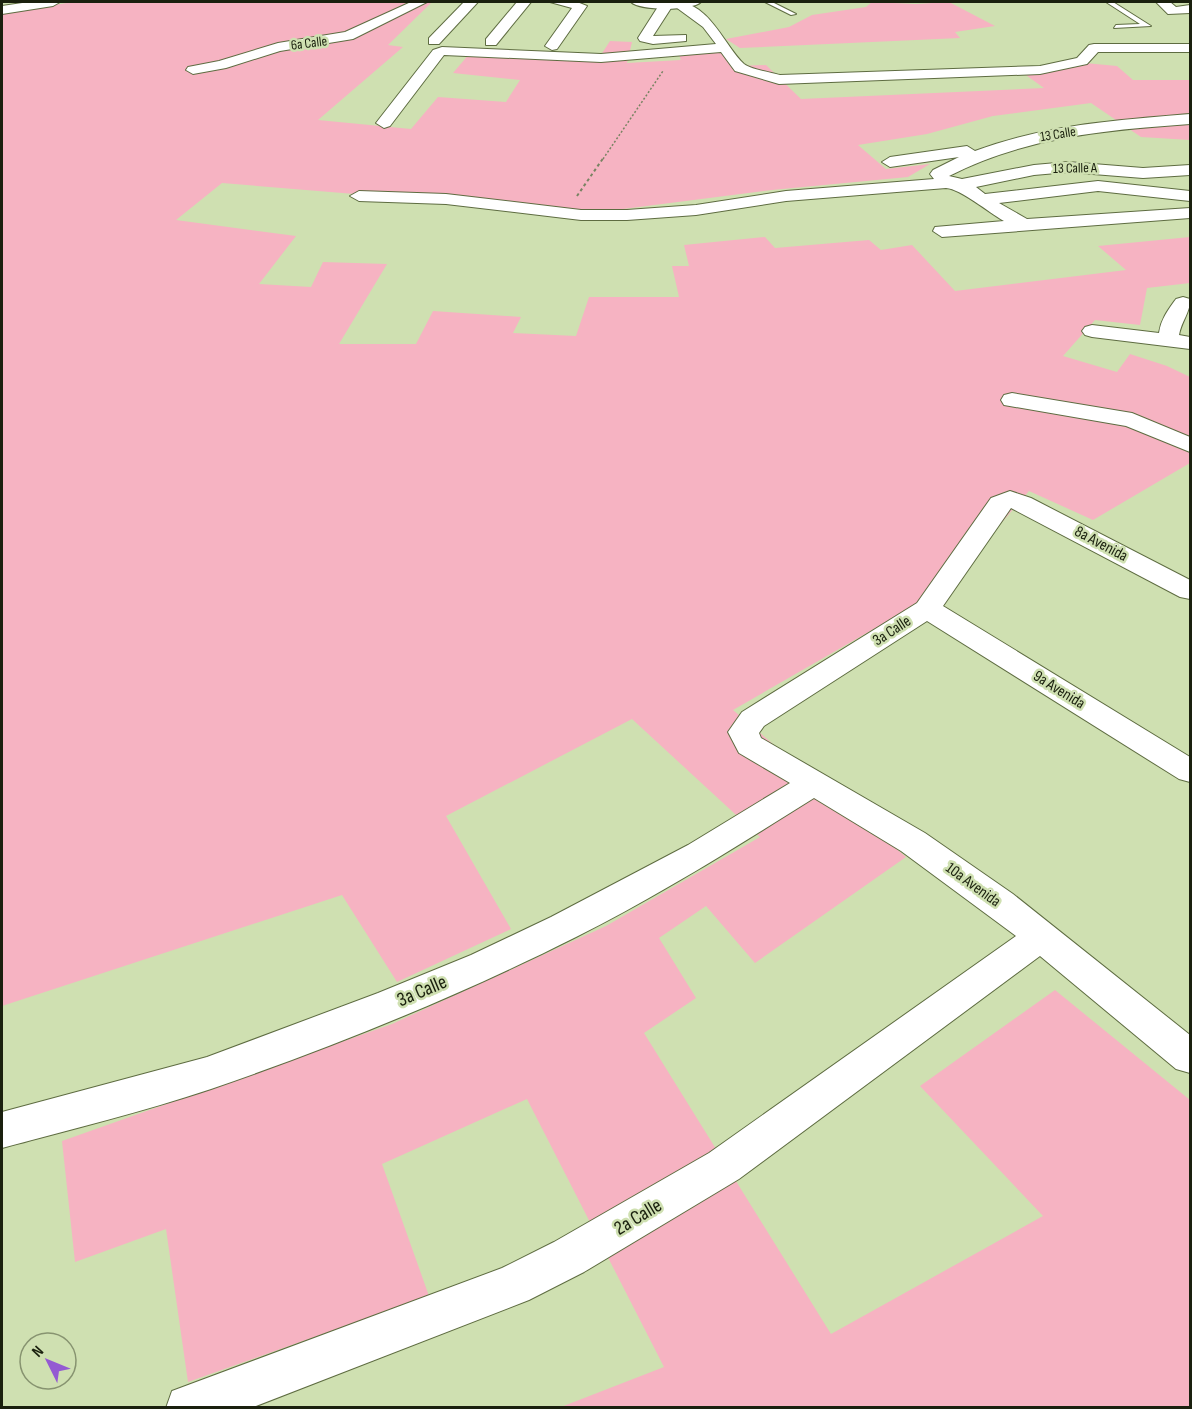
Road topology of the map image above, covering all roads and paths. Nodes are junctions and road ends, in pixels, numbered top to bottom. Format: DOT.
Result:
graph roads {
  1 [pos="53,2"];
  2 [pos="420,2"];
  3 [pos="471,2"];
  4 [pos="524,2"];
  5 [pos="557,2"];
  6 [pos="638,2"];
  7 [pos="694,2"];
  8 [pos="768,2"];
  9 [pos="1108,2"];
  10 [pos="1163,2"];
  11 [pos="672,5"];
  12 [pos="1191,9"];
  13 [pos="2,10"];
  14 [pos="793,14"];
  15 [pos="1116,27"];
  16 [pos="696,37"];
  17 [pos="434,41"];
  18 [pos="491,42"];
  19 [pos="552,46"];
  20 [pos="724,48"];
  21 [pos="1191,48"];
  22 [pos="1082,61"];
  23 [pos="773,62"];
  24 [pos="1119,63"];
  25 [pos="735,64"];
  26 [pos="193,70"];
  27 [pos="663,70"];
  28 [pos="1191,119"];
  29 [pos="384,123"];
  30 [pos="989,150"];
  31 [pos="890,162"];
  32 [pos="1191,170"];
  33 [pos="950,182"];
  34 [pos="359,196"];
  35 [pos="1191,196"];
  36 [pos="981,200"];
  37 [pos="1191,213"];
  38 [pos="564,214"];
  39 [pos="1024,225"];
  40 [pos="942,231"];
  41 [pos="1183,303"];
  42 [pos="1092,331"];
  43 [pos="1158,338"];
  44 [pos="1191,343"];
  45 [pos="1012,400"];
  46 [pos="1191,445"];
  47 [pos="1010,499"];
  48 [pos="1191,591"];
  49 [pos="927,609"];
  50 [pos="743,732"];
  51 [pos="1191,771"];
  52 [pos="813,784"];
  53 [pos="1040,938"];
  54 [pos="1191,1057"];
  55 [pos="2,1130"];
  56 [pos="189,1407"];
  1 -- 13 [label="street"];
  2 -- 26 [label="street, 6a Calle"];
  3 -- 17 [label="street"];
  4 -- 18 [label="street"];
  5 -- 19 [label="street"];
  6 -- 11 [label="street"];
  7 -- 11 [label="street"];
  8 -- 14 [label="lane"];
  9 -- 15 [label="lane"];
  10 -- 12 [label="street"];
  11 -- 16 [label="street"];
  11 -- 20 [label="street"];
  20 -- 25 [label="street"];
  20 -- 29 [label="street"];
  21 -- 22 [label="street"];
  22 -- 24 [label="street"];
  22 -- 25 [label="street"];
  23 -- 25 [label="street"];
  27 -- 38 [label="path"];
  28 -- 30 [label="street, 13 Calle"];
  30 -- 31 [label="street"];
  30 -- 33 [label="street, 13 Calle"];
  32 -- 33 [label="street, 13 Calle A"];
  33 -- 36 [label="street"];
  33 -- 38 [label="street, 13 Calle A"];
  34 -- 38 [label="street, 13 Calle A"];
  35 -- 36 [label="street"];
  36 -- 39 [label="street"];
  37 -- 39 [label="street"];
  39 -- 40 [label="street"];
  41 -- 43 [label="street"];
  42 -- 43 [label="street"];
  43 -- 44 [label="street"];
  45 -- 46 [label="street"];
  47 -- 48 [label="street, 8a Avenida"];
  47 -- 49 [label="street, 3a Calle"];
  49 -- 50 [label="street, 3a Calle"];
  49 -- 51 [label="street, 9a Avenida"];
  50 -- 52 [label="street, 10a Avenida"];
  52 -- 53 [label="street, 10a Avenida"];
  52 -- 55 [label="street, 3a Calle"];
  53 -- 54 [label="street, 10a Avenida"];
  53 -- 56 [label="street, 2a Calle"];
}
